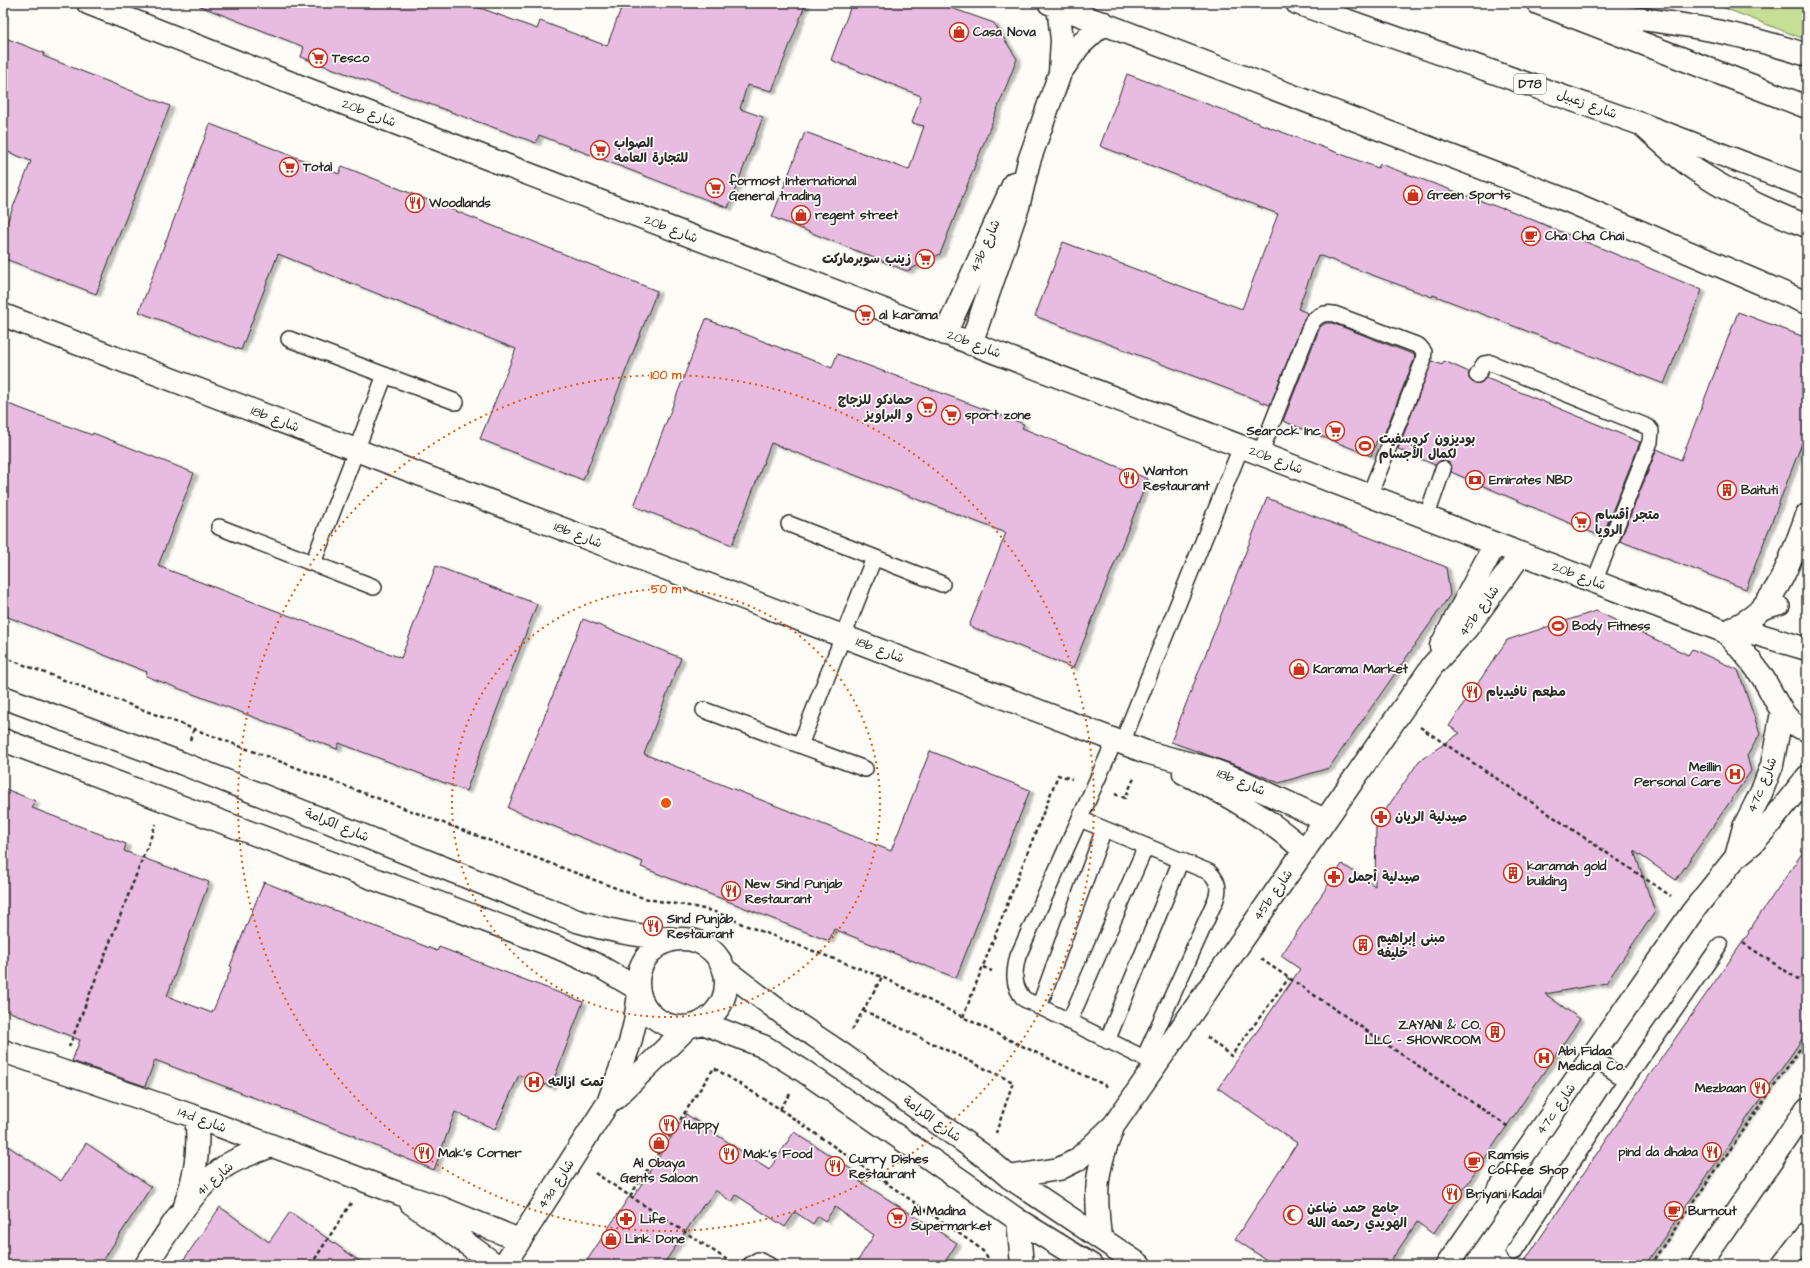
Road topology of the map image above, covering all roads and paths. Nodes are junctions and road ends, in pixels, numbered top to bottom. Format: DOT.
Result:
graph roads {
  1 [pos="88,3"];
  2 [pos="1297,3"];
  3 [pos="1538,3"];
  4 [pos="1054,5"];
  5 [pos="1564,13"];
  6 [pos="1104,23"];
  7 [pos="1807,55"];
  8 [pos="1060,73"];
  9 [pos="1807,106"];
  10 [pos="1641,124"];
  11 [pos="1029,161"];
  12 [pos="1807,187"];
  13 [pos="1807,226"];
  14 [pos="1807,303"];
  15 [pos="3,315"];
  16 [pos="945,334"];
  17 [pos="289,339"];
  18 [pos="971,344"];
  19 [pos="384,375"];
  20 [pos="1477,375"];
  21 [pos="456,402"];
  22 [pos="356,450"];
  23 [pos="1251,450"];
  24 [pos="1443,469"];
  25 [pos="1369,496"];
  26 [pos="1807,514"];
  27 [pos="1426,518"];
  28 [pos="789,524"];
  29 [pos="219,527"];
  30 [pos="1495,544"];
  31 [pos="1521,554"];
  32 [pos="874,558"];
  33 [pos="313,564"];
  34 [pos="1594,582"];
  35 [pos="942,584"];
  36 [pos="374,587"];
  37 [pos="1782,606"];
  38 [pos="1756,613"];
  39 [pos="1726,632"];
  40 [pos="843,636"];
  41 [pos="1806,645"];
  42 [pos="3,657"];
  43 [pos="1433,665"];
  44 [pos="3,697"];
  45 [pos="704,710"];
  46 [pos="1782,712"];
  47 [pos="1399,714"];
  48 [pos="194,729"];
  49 [pos="1807,730"];
  50 [pos="3,740"];
  51 [pos="1119,741"];
  52 [pos="800,745"];
  53 [pos="1152,754"];
  54 [pos="181,763"];
  55 [pos="865,769"];
  56 [pos="1807,777"];
  57 [pos="165,802"];
  58 [pos="1080,819"];
  59 [pos="1325,820"];
  60 [pos="1104,829"];
  61 [pos="1146,846"];
  62 [pos="1304,850"];
  63 [pos="1736,857"];
  64 [pos="1181,860"];
  65 [pos="1693,910"];
  66 [pos="675,939"];
  67 [pos="1740,941"];
  68 [pos="1239,944"];
  69 [pos="1720,945"];
  70 [pos="725,970"];
  71 [pos="1289,978"];
  72 [pos="1807,985"];
  73 [pos="638,992"];
  74 [pos="1039,1007"];
  75 [pos="863,1010"];
  76 [pos="1185,1021"];
  77 [pos="1069,1022"];
  78 [pos="695,1025"];
  79 [pos="1807,1039"];
  80 [pos="1107,1040"];
  81 [pos="5,1053"];
  82 [pos="1592,1057"];
  83 [pos="1150,1061"];
  84 [pos="60,1069"];
  85 [pos="1626,1080"];
  86 [pos="1111,1088"];
  87 [pos="608,1103"];
  88 [pos="1807,1108"];
  89 [pos="196,1117"];
  90 [pos="1114,1125"];
  91 [pos="1532,1143"];
  92 [pos="272,1146"];
  93 [pos="572,1158"];
  94 [pos="988,1159"];
  95 [pos="1009,1176"];
  96 [pos="366,1181"];
  97 [pos="400,1194"];
  98 [pos="630,1196"];
  99 [pos="184,1209"];
  100 [pos="1018,1220"];
  101 [pos="1807,1234"];
  102 [pos="1100,1237"];
  103 [pos="519,1240"];
  104 [pos="1514,1252"];
  105 [pos="146,1265"];
  106 [pos="311,1265"];
  107 [pos="496,1265"];
  108 [pos="504,1265"];
  109 [pos="735,1265"];
  110 [pos="750,1265"];
  111 [pos="769,1265"];
  112 [pos="992,1265"];
  113 [pos="1022,1265"];
  114 [pos="1091,1265"];
  115 [pos="1140,1265"];
  116 [pos="1447,1265"];
  117 [pos="1650,1265"];
  118 [pos="1700,1265"];
  119 [pos="1784,1265"];
  1 -- 16 [label="main road, 20b شارع"];
  2 -- 10 [label="main road, شارع زعبيل / D78"];
  3 -- 5 [label="main road"];
  4 -- 6 [label="main road"];
  4 -- 8 [label="main road, 43b شارع"];
  5 -- 7 [label="main road"];
  5 -- 9 [label="main road"];
  6 -- 8 [label="main road, 43b شارع"];
  6 -- 14 [label="main road"];
  8 -- 11 [label="main road, 43b شارع"];
  10 -- 12 [label="main road, شارع زعبيل / D78"];
  10 -- 13 [label="main road"];
  11 -- 16 [label="main road, 43b شارع"];
  11 -- 18 [label="main road, 43b شارع"];
  15 -- 22 [label="main road, 18b شارع"];
  16 -- 18 [label="main road, 20b شارع"];
  17 -- 19 [label="lane"];
  18 -- 23 [label="main road, 20b شارع"];
  19 -- 21 [label="lane"];
  19 -- 22 [label="lane"];
  20 -- 34 [label="lane"];
  22 -- 33 [label="lane"];
  22 -- 40 [label="main road, 18b شارع"];
  23 -- 25 [label="main road, 20b شارع"];
  23 -- 25 [label="lane"];
  23 -- 51 [label="lane"];
  24 -- 27 [label="lane"];
  25 -- 27 [label="main road, 20b شارع"];
  26 -- 38 [label="main road"];
  27 -- 30 [label="main road, 20b شارع"];
  28 -- 32 [label="lane"];
  29 -- 33 [label="lane"];
  30 -- 31 [label="main road, 20b شارع"];
  30 -- 43 [label="main road, 45b شارع"];
  31 -- 34 [label="main road, 20b شارع"];
  31 -- 43 [label="main road, 45b شارع"];
  32 -- 35 [label="lane"];
  32 -- 40 [label="lane"];
  33 -- 36 [label="lane"];
  34 -- 39 [label="main road, 20b شارع"];
  37 -- 38 [label="lane"];
  38 -- 39 [label="main road"];
  39 -- 41 [label="main road"];
  39 -- 46 [label="main road"];
  40 -- 51 [label="main road, 18b شارع"];
  40 -- 52 [label="lane"];
  42 -- 48 [label="path"];
  43 -- 47 [label="main road, 45b شارع"];
  44 -- 54 [label="main road, شارع الكرامة"];
  45 -- 52 [label="lane"];
  46 -- 49 [label="main road"];
  46 -- 63 [label="main road, 47c شارع"];
  47 -- 59 [label="main road, 45b شارع"];
  47 -- 65 [label="path"];
  48 -- 54 [label="path"];
  48 -- 86 [label="path"];
  50 -- 57 [label="main road"];
  51 -- 53 [label="main road, 18b شارع"];
  51 -- 58 [label="lane"];
  52 -- 55 [label="lane"];
  53 -- 59 [label="main road, 18b شارع"];
  53 -- 62 [label="main road, 18b شارع"];
  54 -- 66 [label="main road, شارع الكرامة"];
  56 -- 63 [label="main road, 47c شارع"];
  57 -- 73 [label="main road"];
  57 -- 84 [label="path"];
  58 -- 60 [label="lane"];
  58 -- 74 [label="lane"];
  59 -- 62 [label="main road, 45b شارع"];
  60 -- 61 [label="lane"];
  60 -- 74 [label="lane"];
  61 -- 64 [label="lane"];
  61 -- 77 [label="lane"];
  62 -- 68 [label="main road, 45b شارع"];
  63 -- 65 [label="main road, 47c شارع"];
  64 -- 80 [label="lane"];
  64 -- 83 [label="lane"];
  65 -- 82 [label="main road, 47c شارع"];
  66 -- 70 [label="main road"];
  66 -- 73 [label="main road"];
  67 -- 72 [label="path"];
  68 -- 71 [label="path"];
  68 -- 76 [label="main road, 45b شارع"];
  69 -- 85 [label="lane"];
  70 -- 78 [label="main road"];
  70 -- 94 [label="main road, شارع الكرامة"];
  71 -- 76 [label="path"];
  71 -- 91 [label="path"];
  73 -- 78 [label="main road"];
  73 -- 87 [label="main road, 43a شارع"];
  74 -- 77 [label="lane"];
  75 -- 94 [label="path"];
  76 -- 83 [label="main road, 45b شارع"];
  77 -- 80 [label="lane"];
  78 -- 87 [label="main road, 43a شارع"];
  78 -- 100 [label="main road"];
  79 -- 117 [label="path"];
  80 -- 83 [label="lane"];
  81 -- 84 [label="main road, 14d شارع"];
  82 -- 85 [label="lane"];
  82 -- 91 [label="main road, 47c شارع"];
  83 -- 90 [label="main road, 45b شارع"];
  84 -- 89 [label="main road, 14d شارع"];
  85 -- 104 [label="lane"];
  87 -- 93 [label="main road, 43a شارع"];
  88 -- 118 [label="main road"];
  89 -- 92 [label="main road, 14d شارع"];
  89 -- 99 [label="main road, شارع 41"];
  90 -- 95 [label="main road, 45b شارع"];
  90 -- 102 [label="main road, 45b شارع"];
  91 -- 116 [label="main road, 47c شارع"];
  92 -- 96 [label="main road, 14d شارع"];
  92 -- 99 [label="main road, شارع 41"];
  93 -- 98 [label="path"];
  93 -- 103 [label="main road, 43a شارع"];
  94 -- 95 [label="main road, شارع الكرامة"];
  95 -- 102 [label="main road, شارع الكرامة"];
  96 -- 97 [label="main road, 14d شارع"];
  96 -- 106 [label="path"];
  97 -- 103 [label="main road, 14d شارع"];
  97 -- 107 [label="main road, 14d شارع"];
  98 -- 109 [label="path"];
  98 -- 112 [label="path"];
  99 -- 105 [label="main road, شارع 41"];
  100 -- 113 [label="main road"];
  100 -- 114 [label="main road"];
  101 -- 119 [label="main road"];
  102 -- 115 [label="main road, شارع الكرامة"];
  103 -- 108 [label="main road, 43a شارع"];
  110 -- 111 [label="lane"];
}
